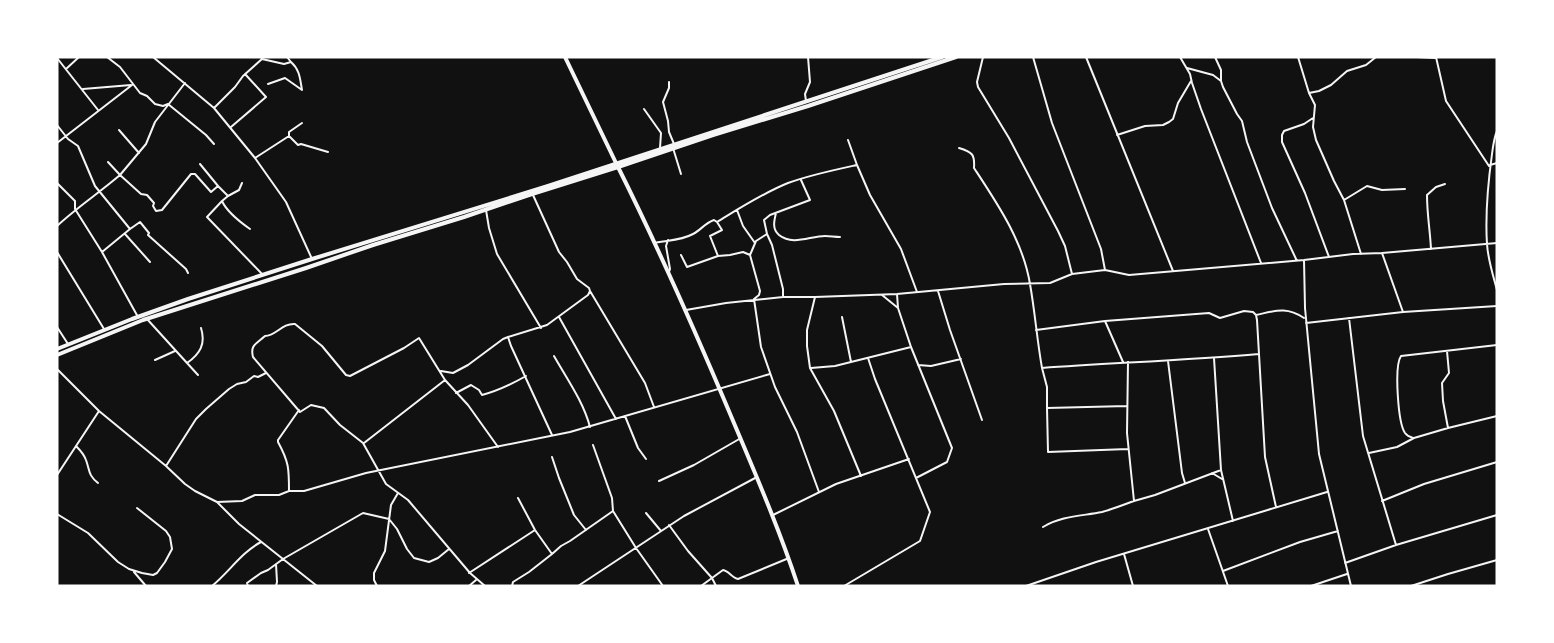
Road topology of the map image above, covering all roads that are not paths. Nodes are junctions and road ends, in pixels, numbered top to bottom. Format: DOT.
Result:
graph roads {
  1 [pos="79,57"];
  2 [pos="107,57"];
  3 [pos="153,57"];
  4 [pos="287,57"];
  5 [pos="565,57"];
  6 [pos="808,57"];
  7 [pos="942,57"];
  8 [pos="956,57"];
  9 [pos="983,57"];
  10 [pos="1033,57"];
  11 [pos="1086,57"];
  12 [pos="1180,57"];
  13 [pos="1215,57"];
  14 [pos="1298,57"];
  15 [pos="1376,57"];
  16 [pos="1417,57"];
  17 [pos="57,58"];
  18 [pos="262,58"];
  19 [pos="1436,58"];
  20 [pos="291,62"];
  21 [pos="1187,68"];
  22 [pos="66,69"];
  23 [pos="245,74"];
  24 [pos="1191,81"];
  25 [pos="1221,81"];
  26 [pos="669,82"];
  27 [pos="185,83"];
  28 [pos="268,84"];
  29 [pos="132,85"];
  30 [pos="83,89"];
  31 [pos="1309,93"];
  32 [pos="807,101"];
  33 [pos="168,104"];
  34 [pos="214,108"];
  35 [pos="644,109"];
  36 [pos="99,110"];
  37 [pos="1315,116"];
  38 [pos="302,123"];
  39 [pos="57,125"];
  40 [pos="231,127"];
  41 [pos="119,130"];
  42 [pos="1497,131"];
  43 [pos="1117,135"];
  44 [pos="65,136"];
  45 [pos="289,136"];
  46 [pos="848,140"];
  47 [pos="57,143"];
  48 [pos="214,144"];
  49 [pos="674,146"];
  50 [pos="660,148"];
  51 [pos="959,148"];
  52 [pos="328,152"];
  53 [pos="139,153"];
  54 [pos="255,158"];
  55 [pos="108,162"];
  56 [pos="200,164"];
  57 [pos="1497,164"];
  58 [pos="617,165"];
  59 [pos="857,165"];
  60 [pos="1490,166"];
  61 [pos="681,174"];
  62 [pos="120,175"];
  63 [pos="801,180"];
  64 [pos="57,183"];
  65 [pos="242,183"];
  66 [pos="1445,184"];
  67 [pos="218,186"];
  68 [pos="1405,189"];
  69 [pos="101,192"];
  70 [pos="532,194"];
  71 [pos="228,196"];
  72 [pos="1344,200"];
  73 [pos="222,201"];
  74 [pos="75,208"];
  75 [pos="486,210"];
  76 [pos="736,210"];
  77 [pos="776,213"];
  78 [pos="717,222"];
  79 [pos="57,226"];
  80 [pos="130,229"];
  81 [pos="250,229"];
  82 [pos="125,234"];
  83 [pos="767,234"];
  84 [pos="840,237"];
  85 [pos="668,240"];
  86 [pos="654,243"];
  87 [pos="755,243"];
  88 [pos="1497,243"];
  89 [pos="1487,244"];
  90 [pos="1431,249"];
  91 [pos="57,252"];
  92 [pos="102,252"];
  93 [pos="1382,253"];
  94 [pos="1361,254"];
  95 [pos="681,255"];
  96 [pos="750,255"];
  97 [pos="718,256"];
  98 [pos="1329,257"];
  99 [pos="312,259"];
  100 [pos="1304,260"];
  101 [pos="1297,261"];
  102 [pos="150,262"];
  103 [pos="1261,263"];
  104 [pos="1105,270"];
  105 [pos="1173,271"];
  106 [pos="189,273"];
  107 [pos="668,274"];
  108 [pos="1072,274"];
  109 [pos="263,275"];
  110 [pos="1030,283"];
  111 [pos="1497,290"];
  112 [pos="590,291"];
  113 [pos="938,291"];
  114 [pos="917,292"];
  115 [pos="880,294"];
  116 [pos="897,294"];
  117 [pos="783,297"];
  118 [pos="815,297"];
  119 [pos="754,299"];
  120 [pos="1497,306"];
  121 [pos="898,308"];
  122 [pos="685,310"];
  123 [pos="1403,312"];
  124 [pos="1256,315"];
  125 [pos="138,317"];
  126 [pos="559,317"];
  127 [pos="842,317"];
  128 [pos="1349,318"];
  129 [pos="147,319"];
  130 [pos="1105,321"];
  131 [pos="1306,321"];
  132 [pos="57,327"];
  133 [pos="201,328"];
  134 [pos="541,328"];
  135 [pos="105,330"];
  136 [pos="1036,330"];
  137 [pos="508,337"];
  138 [pos="68,344"];
  139 [pos="1497,345"];
  140 [pos="911,347"];
  141 [pos="57,349"];
  142 [pos="176,351"];
  143 [pos="1447,351"];
  144 [pos="1259,354"];
  145 [pos="57,355"];
  146 [pos="554,356"];
  147 [pos="1214,357"];
  148 [pos="868,358"];
  149 [pos="961,359"];
  150 [pos="155,360"];
  151 [pos="1168,361"];
  152 [pos="851,362"];
  153 [pos="1123,362"];
  154 [pos="1128,362"];
  155 [pos="187,363"];
  156 [pos="918,364"];
  157 [pos="810,368"];
  158 [pos="1042,368"];
  159 [pos="57,369"];
  160 [pos="439,370"];
  161 [pos="266,373"];
  162 [pos="770,374"];
  163 [pos="198,375"];
  164 [pos="526,376"];
  165 [pos="445,380"];
  166 [pos="719,387"];
  167 [pos="456,393"];
  168 [pos="1127,406"];
  169 [pos="654,407"];
  170 [pos="1047,408"];
  171 [pos="299,410"];
  172 [pos="99,411"];
  173 [pos="625,416"];
  174 [pos="1497,416"];
  175 [pos="616,419"];
  176 [pos="982,420"];
  177 [pos="590,426"];
  178 [pos="1448,428"];
  179 [pos="552,435"];
  180 [pos="741,438"];
  181 [pos="1414,438"];
  182 [pos="363,443"];
  183 [pos="76,446"];
  184 [pos="593,446"];
  185 [pos="498,447"];
  186 [pos="1128,449"];
  187 [pos="1368,454"];
  188 [pos="552,457"];
  189 [pos="646,459"];
  190 [pos="909,459"];
  191 [pos="1497,462"];
  192 [pos="166,466"];
  193 [pos="379,470"];
  194 [pos="1221,470"];
  195 [pos="1212,473"];
  196 [pos="57,475"];
  197 [pos="861,476"];
  198 [pos="757,477"];
  199 [pos="916,478"];
  200 [pos="1223,479"];
  201 [pos="659,481"];
  202 [pos="98,483"];
  203 [pos="1185,483"];
  204 [pos="289,491"];
  205 [pos="819,492"];
  206 [pos="1327,492"];
  207 [pos="398,493"];
  208 [pos="518,498"];
  209 [pos="1134,501"];
  210 [pos="1382,501"];
  211 [pos="216,502"];
  212 [pos="1276,507"];
  213 [pos="137,508"];
  214 [pos="613,511"];
  215 [pos="646,513"];
  216 [pos="57,514"];
  217 [pos="773,514"];
  218 [pos="1497,515"];
  219 [pos="389,519"];
  220 [pos="1233,521"];
  221 [pos="669,525"];
  222 [pos="1043,527"];
  223 [pos="1208,529"];
  224 [pos="535,530"];
  225 [pos="586,530"];
  226 [pos="661,531"];
  227 [pos="1338,531"];
  228 [pos="261,542"];
  229 [pos="1396,545"];
  230 [pos="636,548"];
  231 [pos="449,549"];
  232 [pos="552,554"];
  233 [pos="1124,554"];
  234 [pos="789,558"];
  235 [pos="283,559"];
  236 [pos="1497,560"];
  237 [pos="1344,563"];
  238 [pos="276,564"];
  239 [pos="132,570"];
  240 [pos="1223,571"];
  241 [pos="470,573"];
  242 [pos="1347,574"];
  243 [pos="712,578"];
  244 [pos="476,579"];
  245 [pos="146,586"];
  246 [pos="212,586"];
  247 [pos="248,586"];
  248 [pos="276,586"];
  249 [pos="317,586"];
  250 [pos="377,586"];
  251 [pos="469,586"];
  252 [pos="485,586"];
  253 [pos="512,586"];
  254 [pos="578,586"];
  255 [pos="663,586"];
  256 [pos="700,586"];
  257 [pos="716,586"];
  258 [pos="798,586"];
  259 [pos="844,586"];
  260 [pos="1026,586"];
  261 [pos="1133,586"];
  262 [pos="1227,586"];
  263 [pos="1311,586"];
  264 [pos="1350,586"];
  265 [pos="1411,586"];
  1 -- 22 [label="street"];
  2 -- 29 [label="street"];
  3 -- 27 [label="street"];
  4 -- 20 [label="street"];
  5 -- 58 [label="highway"];
  6 -- 32 [label="street"];
  7 -- 32 [label="highway"];
  8 -- 49 [label="highway"];
  9 -- 108 [label="street"];
  10 -- 104 [label="street"];
  11 -- 43 [label="street"];
  12 -- 21 [label="street"];
  13 -- 25 [label="street"];
  14 -- 31 [label="street"];
  15 -- 31 [label="street"];
  16 -- 19 [label="street"];
  17 -- 22 [label="street"];
  18 -- 20 [label="street"];
  18 -- 23 [label="street"];
  19 -- 60 [label="street"];
  20 -- 28 [label="street"];
  21 -- 24 [label="street"];
  21 -- 25 [label="street"];
  22 -- 30 [label="street"];
  23 -- 34 [label="street"];
  23 -- 40 [label="street"];
  24 -- 43 [label="street"];
  24 -- 103 [label="street"];
  25 -- 101 [label="street"];
  26 -- 49 [label="street"];
  27 -- 33 [label="street"];
  27 -- 34 [label="street"];
  29 -- 30 [label="street"];
  29 -- 33 [label="street"];
  29 -- 36 [label="street"];
  30 -- 36 [label="street"];
  31 -- 37 [label="street"];
  32 -- 49 [label="highway"];
  33 -- 48 [label="street"];
  33 -- 53 [label="street"];
  34 -- 40 [label="street"];
  35 -- 50 [label="street"];
  36 -- 44 [label="street"];
  37 -- 72 [label="street"];
  37 -- 98 [label="street"];
  38 -- 45 [label="street"];
  39 -- 44 [label="street"];
  40 -- 54 [label="street"];
  41 -- 53 [label="street"];
  42 -- 60 [label="street"];
  43 -- 105 [label="street"];
  44 -- 47 [label="street"];
  44 -- 69 [label="street"];
  45 -- 52 [label="street"];
  45 -- 54 [label="street"];
  46 -- 59 [label="street"];
  49 -- 50 [label="highway"];
  49 -- 58 [label="highway"];
  49 -- 61 [label="street"];
  50 -- 58 [label="highway"];
  51 -- 110 [label="street"];
  53 -- 62 [label="street"];
  54 -- 99 [label="street"];
  55 -- 62 [label="street"];
  56 -- 67 [label="street"];
  57 -- 60 [label="street"];
  58 -- 70 [label="highway"];
  58 -- 86 [label="highway"];
  58 -- 99 [label="highway"];
  59 -- 63 [label="street"];
  59 -- 114 [label="street"];
  60 -- 89 [label="street"];
  62 -- 67 [label="street"];
  62 -- 69 [label="street"];
  63 -- 76 [label="street"];
  63 -- 77 [label="street"];
  64 -- 74 [label="street"];
  65 -- 71 [label="street"];
  66 -- 90 [label="street"];
  67 -- 71 [label="street"];
  68 -- 72 [label="street"];
  69 -- 74 [label="street"];
  69 -- 80 [label="street"];
  70 -- 75 [label="highway"];
  70 -- 112 [label="street"];
  71 -- 73 [label="street"];
  72 -- 94 [label="street"];
  73 -- 81 [label="street"];
  73 -- 109 [label="street"];
  74 -- 79 [label="street"];
  74 -- 92 [label="street"];
  75 -- 129 [label="highway"];
  75 -- 134 [label="street"];
  76 -- 78 [label="street"];
  76 -- 87 [label="street"];
  77 -- 83 [label="street"];
  77 -- 84 [label="street"];
  78 -- 85 [label="street"];
  78 -- 97 [label="street"];
  80 -- 82 [label="street"];
  80 -- 106 [label="street"];
  82 -- 92 [label="street"];
  82 -- 102 [label="street"];
  83 -- 87 [label="street"];
  83 -- 117 [label="street"];
  85 -- 86 [label="street"];
  85 -- 107 [label="street"];
  86 -- 107 [label="highway"];
  87 -- 96 [label="street"];
  88 -- 89 [label="street"];
  89 -- 90 [label="street"];
  89 -- 111 [label="street"];
  90 -- 93 [label="street"];
  91 -- 135 [label="street"];
  92 -- 125 [label="street"];
  93 -- 94 [label="street"];
  93 -- 123 [label="street"];
  94 -- 98 [label="street"];
  95 -- 97 [label="street"];
  96 -- 97 [label="street"];
  96 -- 119 [label="street"];
  98 -- 100 [label="street"];
  99 -- 109 [label="highway"];
  100 -- 101 [label="street"];
  100 -- 131 [label="street"];
  101 -- 103 [label="street"];
  103 -- 105 [label="street"];
  104 -- 105 [label="street"];
  104 -- 108 [label="street"];
  107 -- 122 [label="highway"];
  108 -- 110 [label="street"];
  109 -- 125 [label="highway"];
  110 -- 113 [label="street"];
  110 -- 136 [label="street"];
  112 -- 126 [label="street"];
  112 -- 169 [label="street"];
  113 -- 114 [label="street"];
  113 -- 149 [label="street"];
  114 -- 116 [label="street"];
  115 -- 116 [label="street"];
  115 -- 118 [label="street"];
  115 -- 121 [label="street"];
  116 -- 121 [label="street"];
  117 -- 118 [label="street"];
  117 -- 119 [label="street"];
  118 -- 157 [label="street"];
  119 -- 122 [label="street"];
  119 -- 162 [label="street"];
  120 -- 123 [label="street"];
  121 -- 140 [label="street"];
  122 -- 166 [label="highway"];
  123 -- 128 [label="street"];
  124 -- 130 [label="street"];
  124 -- 131 [label="street"];
  124 -- 144 [label="street"];
  125 -- 135 [label="highway"];
  126 -- 134 [label="street"];
  126 -- 175 [label="street"];
  127 -- 152 [label="street"];
  128 -- 131 [label="street"];
  128 -- 187 [label="street"];
  129 -- 142 [label="street"];
  129 -- 145 [label="highway"];
  130 -- 136 [label="street"];
  130 -- 153 [label="street"];
  131 -- 206 [label="street"];
  132 -- 138 [label="street"];
  133 -- 155 [label="street"];
  134 -- 137 [label="street"];
  135 -- 138 [label="highway"];
  136 -- 158 [label="street"];
  137 -- 160 [label="street"];
  137 -- 164 [label="street"];
  138 -- 141 [label="highway"];
  139 -- 143 [label="street"];
  140 -- 148 [label="street"];
  140 -- 156 [label="street"];
  142 -- 150 [label="street"];
  142 -- 155 [label="street"];
  143 -- 178 [label="street"];
  143 -- 181 [label="street"];
  144 -- 147 [label="street"];
  144 -- 212 [label="street"];
  146 -- 177 [label="street"];
  147 -- 151 [label="street"];
  147 -- 194 [label="street"];
  148 -- 152 [label="street"];
  148 -- 190 [label="street"];
  149 -- 156 [label="street"];
  149 -- 176 [label="street"];
  151 -- 154 [label="street"];
  151 -- 203 [label="street"];
  152 -- 157 [label="street"];
  153 -- 154 [label="street"];
  153 -- 158 [label="street"];
  154 -- 168 [label="street"];
  155 -- 163 [label="street"];
  156 -- 199 [label="street"];
  157 -- 197 [label="street"];
  158 -- 170 [label="street"];
  159 -- 172 [label="street"];
  160 -- 161 [label="street"];
  160 -- 165 [label="street"];
  161 -- 171 [label="street"];
  161 -- 192 [label="street"];
  162 -- 166 [label="street"];
  162 -- 205 [label="street"];
  164 -- 167 [label="street"];
  164 -- 179 [label="street"];
  165 -- 167 [label="street"];
  165 -- 182 [label="street"];
  166 -- 169 [label="street"];
  166 -- 180 [label="highway"];
  167 -- 185 [label="street"];
  168 -- 170 [label="street"];
  168 -- 186 [label="street"];
  169 -- 173 [label="street"];
  170 -- 186 [label="street"];
  171 -- 182 [label="street"];
  171 -- 204 [label="street"];
  172 -- 183 [label="street"];
  172 -- 192 [label="street"];
  173 -- 175 [label="street"];
  173 -- 189 [label="street"];
  174 -- 178 [label="street"];
  175 -- 177 [label="street"];
  177 -- 179 [label="street"];
  178 -- 181 [label="street"];
  179 -- 185 [label="street"];
  180 -- 198 [label="highway"];
  180 -- 201 [label="street"];
  181 -- 187 [label="street"];
  182 -- 193 [label="street"];
  183 -- 196 [label="street"];
  183 -- 202 [label="street"];
  184 -- 214 [label="street"];
  185 -- 193 [label="street"];
  186 -- 209 [label="street"];
  187 -- 210 [label="street"];
  188 -- 225 [label="street"];
  190 -- 197 [label="street"];
  190 -- 199 [label="street"];
  191 -- 210 [label="street"];
  192 -- 211 [label="street"];
  193 -- 204 [label="street"];
  193 -- 207 [label="street"];
  194 -- 195 [label="street"];
  194 -- 200 [label="street"];
  195 -- 200 [label="street"];
  195 -- 203 [label="street"];
  197 -- 205 [label="street"];
  198 -- 217 [label="highway"];
  198 -- 221 [label="street"];
  199 -- 259 [label="street"];
  200 -- 220 [label="street"];
  203 -- 209 [label="street"];
  204 -- 211 [label="street"];
  205 -- 217 [label="street"];
  206 -- 212 [label="street"];
  206 -- 227 [label="street"];
  207 -- 219 [label="street"];
  207 -- 231 [label="street"];
  208 -- 224 [label="street"];
  209 -- 222 [label="street"];
  210 -- 229 [label="street"];
  211 -- 228 [label="street"];
  212 -- 220 [label="street"];
  213 -- 239 [label="street"];
  214 -- 225 [label="street"];
  214 -- 230 [label="street"];
  215 -- 226 [label="street"];
  216 -- 239 [label="street"];
  217 -- 234 [label="highway"];
  218 -- 229 [label="street"];
  219 -- 231 [label="street"];
  219 -- 235 [label="street"];
  219 -- 250 [label="street"];
  220 -- 223 [label="street"];
  221 -- 226 [label="street"];
  221 -- 243 [label="street"];
  223 -- 233 [label="street"];
  223 -- 240 [label="street"];
  224 -- 232 [label="street"];
  224 -- 241 [label="street"];
  225 -- 232 [label="street"];
  226 -- 230 [label="street"];
  227 -- 237 [label="street"];
  227 -- 240 [label="street"];
  228 -- 235 [label="street"];
  228 -- 246 [label="street"];
  229 -- 237 [label="street"];
  230 -- 254 [label="street"];
  230 -- 255 [label="street"];
  231 -- 241 [label="street"];
  232 -- 253 [label="street"];
  233 -- 260 [label="street"];
  233 -- 261 [label="street"];
  234 -- 243 [label="street"];
  234 -- 258 [label="highway"];
  235 -- 238 [label="street"];
  235 -- 249 [label="street"];
  236 -- 265 [label="street"];
  237 -- 242 [label="street"];
  238 -- 247 [label="street"];
  238 -- 248 [label="street"];
  239 -- 245 [label="street"];
  240 -- 262 [label="street"];
  241 -- 244 [label="street"];
  242 -- 263 [label="street"];
  242 -- 264 [label="street"];
  243 -- 256 [label="street"];
  243 -- 257 [label="street"];
  244 -- 251 [label="street"];
  244 -- 252 [label="street"];
}
